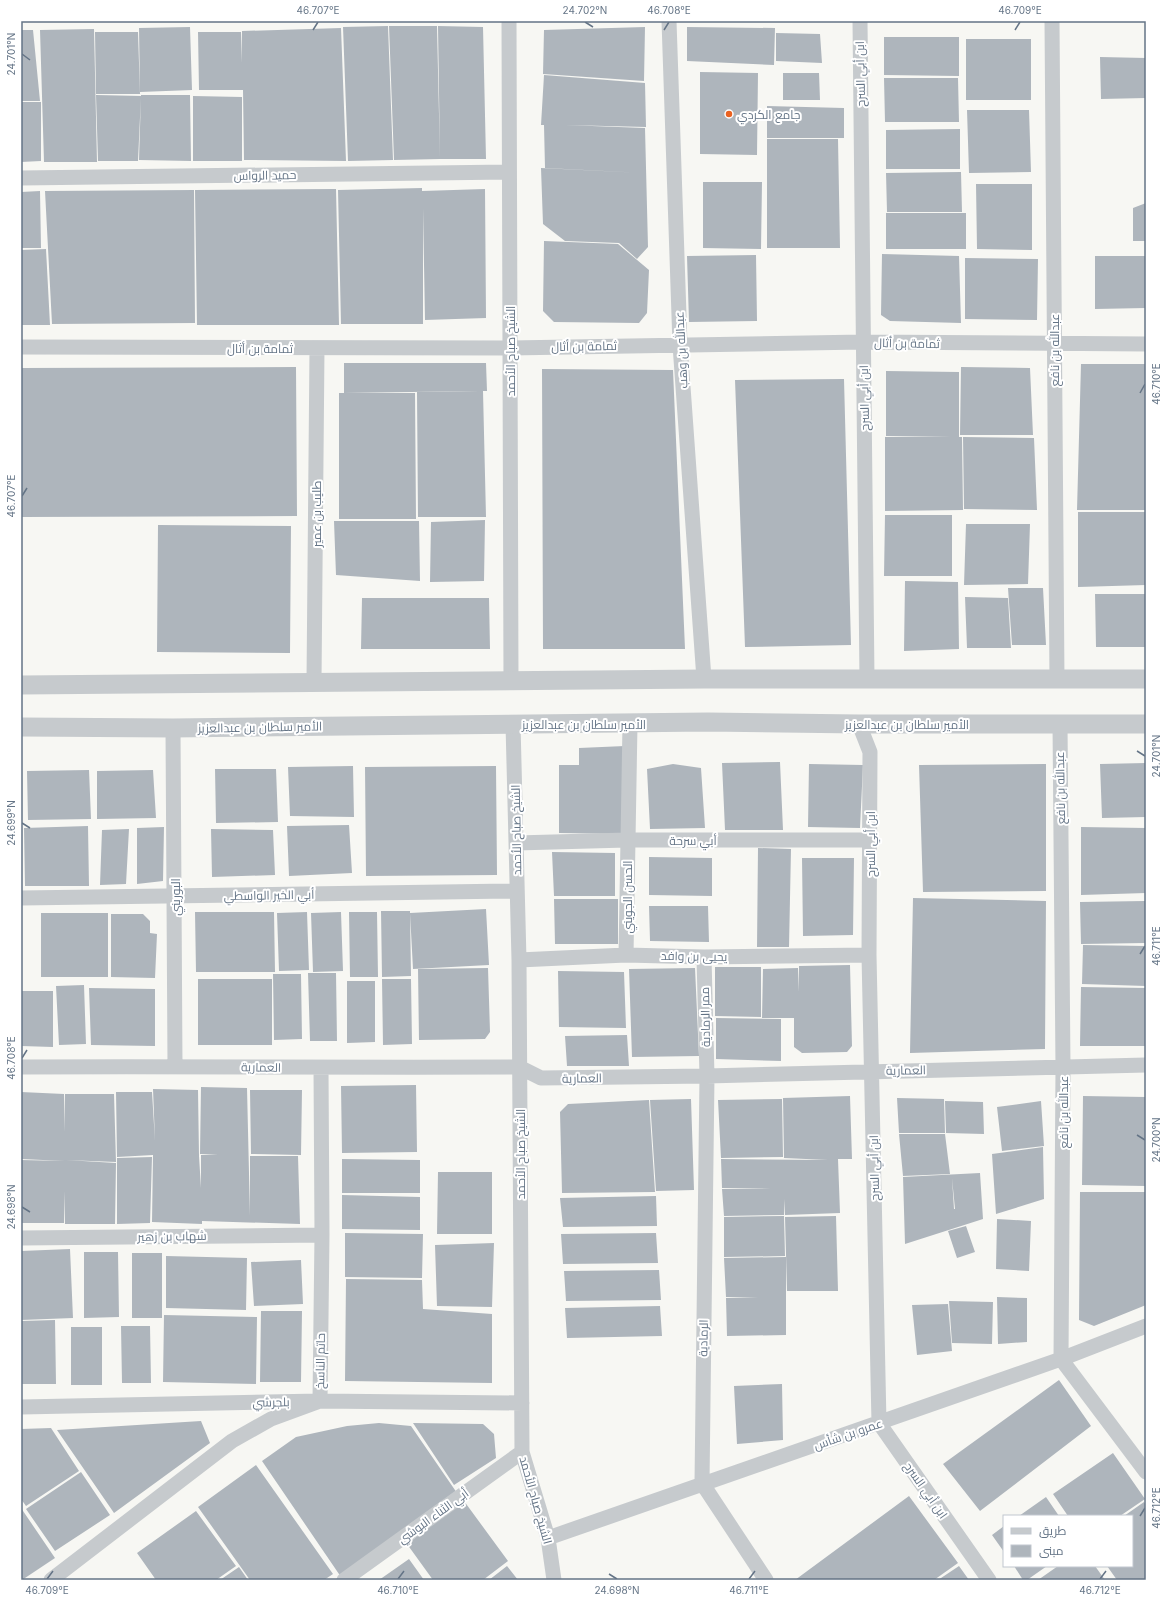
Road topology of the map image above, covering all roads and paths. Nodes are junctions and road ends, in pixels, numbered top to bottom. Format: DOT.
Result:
graph roads {
  1 [pos="508,21"];
  2 [pos="669,21"];
  3 [pos="860,21"];
  4 [pos="1052,21"];
  5 [pos="509,172"];
  6 [pos="21,178"];
  7 [pos="863,342"];
  8 [pos="1146,344"];
  9 [pos="680,345"];
  10 [pos="1054,345"];
  11 [pos="21,347"];
  12 [pos="317,348"];
  13 [pos="510,348"];
  14 [pos="704,679"];
  15 [pos="867,679"];
  16 [pos="1146,679"];
  17 [pos="1057,680"];
  18 [pos="314,681"];
  19 [pos="511,682"];
  20 [pos="21,685"];
  21 [pos="513,724"];
  22 [pos="630,724"];
  23 [pos="859,724"];
  24 [pos="1060,724"];
  25 [pos="1146,724"];
  26 [pos="21,727"];
  27 [pos="173,728"];
  28 [pos="627,840"];
  29 [pos="870,840"];
  30 [pos="516,843"];
  31 [pos="517,891"];
  32 [pos="175,896"];
  33 [pos="21,898"];
  34 [pos="626,955"];
  35 [pos="869,955"];
  36 [pos="704,957"];
  37 [pos="519,960"];
  38 [pos="1146,1065"];
  39 [pos="175,1066"];
  40 [pos="21,1067"];
  41 [pos="520,1067"];
  42 [pos="1063,1067"];
  43 [pos="321,1068"];
  44 [pos="872,1071"];
  45 [pos="707,1076"];
  46 [pos="322,1235"];
  47 [pos="21,1238"];
  48 [pos="1146,1326"];
  49 [pos="1061,1359"];
  50 [pos="320,1402"];
  51 [pos="522,1403"];
  52 [pos="21,1407"];
  53 [pos="879,1423"];
  54 [pos="522,1452"];
  55 [pos="1146,1472"];
  56 [pos="702,1483"];
  57 [pos="548,1538"];
  58 [pos="51,1580"];
  59 [pos="344,1580"];
  60 [pos="554,1580"];
  61 [pos="766,1580"];
  62 [pos="989,1580"];
  1 -- 5 [label="street, الشيخ صباح الأحمد"];
  2 -- 9 [label="street, عبدالله بن وهب"];
  3 -- 7 [label="street, ابن أبي السرح"];
  4 -- 10 [label="street, عبدالله بن نافع"];
  5 -- 6 [label="street, حميد الرواس"];
  5 -- 13 [label="street, الشيخ صباح الأحمد"];
  7 -- 9 [label="street, ثمامة بن أثال"];
  7 -- 10 [label="street, ثمامة بن أثال"];
  7 -- 15 [label="street, ابن أبي السرح"];
  8 -- 10 [label="street, ثمامة بن أثال"];
  9 -- 13 [label="street, ثمامة بن أثال"];
  9 -- 14 [label="street, عبدالله بن وهب"];
  10 -- 17 [label="street, عبدالله بن نافع"];
  11 -- 12 [label="street, ثمامة بن أثال"];
  12 -- 13 [label="street, ثمامة بن أثال"];
  12 -- 18 [label="street, طليب بن عمير"];
  13 -- 19 [label="street, الشيخ صباح الأحمد"];
  14 -- 15 [label="street"];
  14 -- 19 [label="street"];
  15 -- 17 [label="street"];
  16 -- 17 [label="street"];
  18 -- 19 [label="street"];
  18 -- 20 [label="street"];
  21 -- 22 [label="street, الأمير سلطان بن عبدالعزيز"];
  21 -- 27 [label="street, الأمير سلطان بن عبدالعزيز"];
  21 -- 30 [label="street, الشيخ صباح الأحمد"];
  22 -- 23 [label="street, الأمير سلطان بن عبدالعزيز"];
  22 -- 28 [label="street, الحسن الجويني"];
  23 -- 24 [label="street, الأمير سلطان بن عبدالعزيز"];
  23 -- 29 [label="street, ابن أبي السرح"];
  24 -- 25 [label="street, الأمير سلطان بن عبدالعزيز"];
  24 -- 42 [label="street, عبدالله بن نافع"];
  26 -- 27 [label="street, الأمير سلطان بن عبدالعزيز"];
  27 -- 32 [label="street, البوريني"];
  28 -- 29 [label="street, أبي سرحة"];
  28 -- 30 [label="street, أبي سرحة"];
  28 -- 34 [label="street, الحسن الجويني"];
  29 -- 35 [label="street, ابن أبي السرح"];
  30 -- 31 [label="street, الشيخ صباح الأحمد"];
  31 -- 32 [label="street, أبي الخير الواسطي"];
  31 -- 37 [label="street, الشيخ صباح الأحمد"];
  32 -- 33 [label="street, أبي الخير الواسطي"];
  32 -- 39 [label="street, البوريني"];
  34 -- 36 [label="street, يحيى بن وافد"];
  34 -- 37 [label="street, يحيى بن وافد"];
  35 -- 36 [label="street, يحيى بن وافد"];
  35 -- 44 [label="street, ابن أبي السرح"];
  36 -- 45 [label="street, ممر الرمادية"];
  37 -- 41 [label="street, الشيخ صباح الأحمد"];
  38 -- 42 [label="street, العمارية"];
  39 -- 40 [label="street, العمارية"];
  39 -- 43 [label="street, العمارية"];
  41 -- 43 [label="street, العمارية"];
  41 -- 45 [label="street, العمارية"];
  41 -- 51 [label="street, الشيخ صباح الأحمد"];
  42 -- 44 [label="street, العمارية"];
  42 -- 49 [label="street, عبدالله بن نافع"];
  43 -- 46 [label="street, حاتم الناسخ"];
  44 -- 45 [label="street, العمارية"];
  44 -- 53 [label="street, ابن أبي السرح"];
  45 -- 56 [label="street, الرمادية"];
  46 -- 47 [label="street, شهاب بن زهير"];
  46 -- 50 [label="street, حاتم الناسخ"];
  48 -- 49 [label="street, عمرو بن شأس"];
  49 -- 53 [label="street, عمرو بن شأس"];
  49 -- 55 [label="street"];
  50 -- 51 [label="street, بلجرشي"];
  50 -- 52 [label="street, بلجرشي"];
  50 -- 58 [label="street, حاتم الناسخ"];
  51 -- 54 [label="street, الشيخ صباح الأحمد"];
  53 -- 56 [label="street, عمرو بن شأس"];
  53 -- 62 [label="street, ابن أبي السرح"];
  54 -- 57 [label="street, الشيخ صباح الأحمد"];
  54 -- 59 [label="street, أبي الثناء البوشي"];
  56 -- 57 [label="street, عمرو بن شأس"];
  56 -- 61 [label="street"];
  57 -- 60 [label="street, الشيخ صباح الأحمد"];
}
